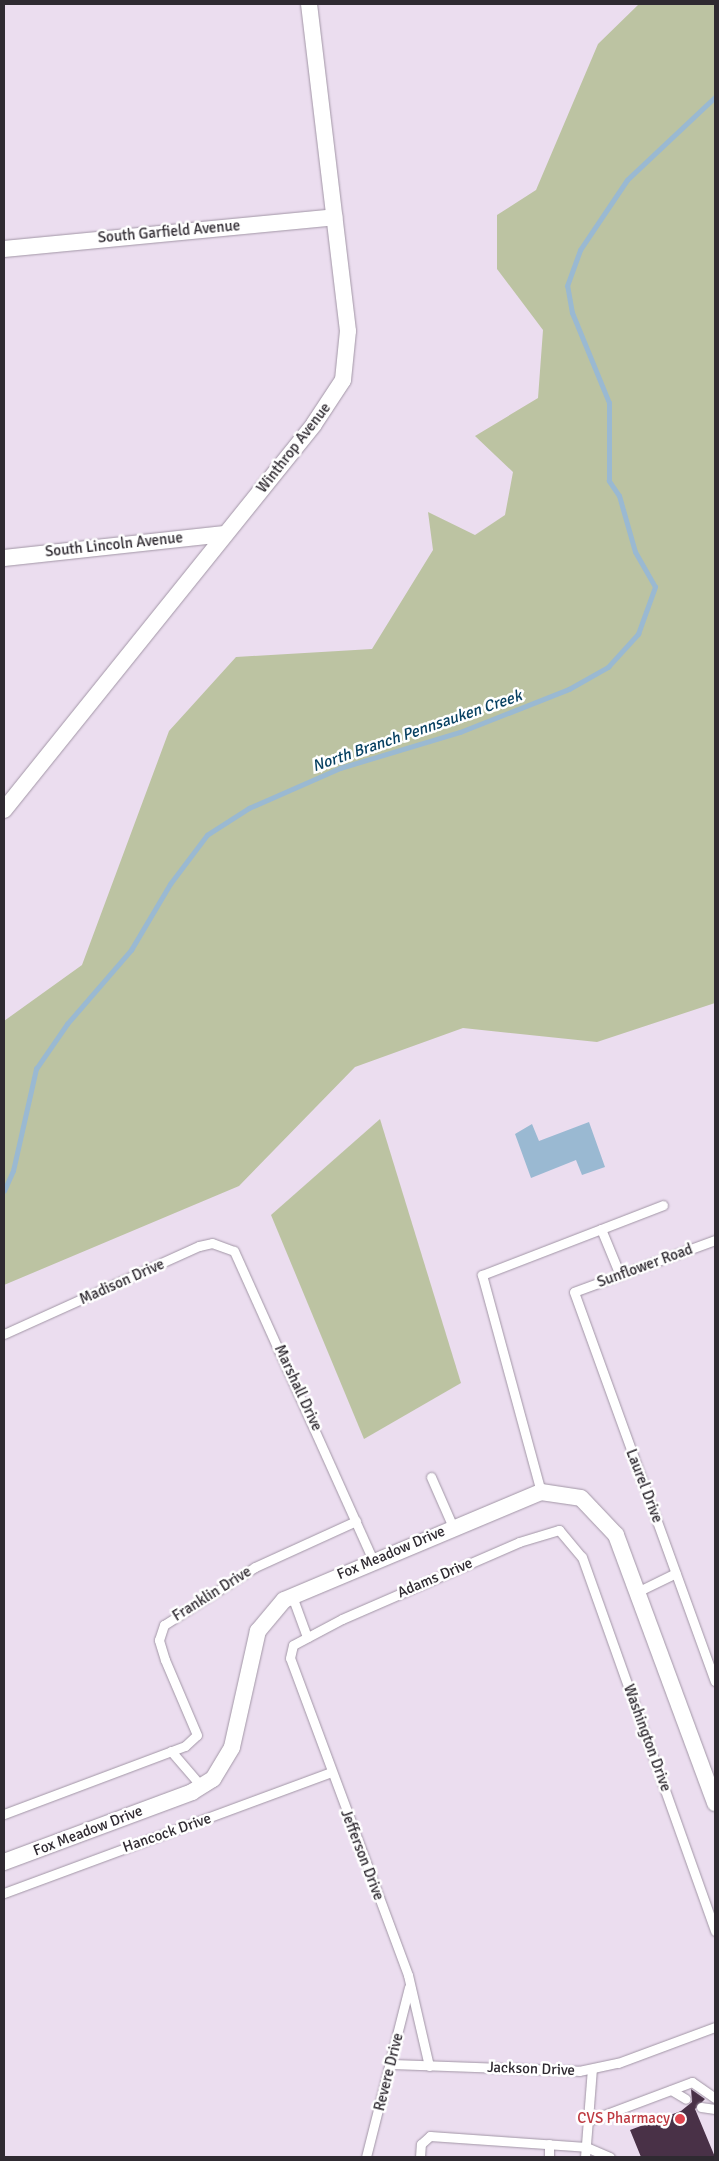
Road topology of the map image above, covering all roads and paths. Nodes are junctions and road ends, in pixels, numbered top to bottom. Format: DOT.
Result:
graph roads {
  1 [pos="309,4"];
  2 [pos="334,218"];
  3 [pos="4,248"];
  4 [pos="225,534"];
  5 [pos="4,558"];
  6 [pos="4,810"];
  7 [pos="662,1205"];
  8 [pos="601,1229"];
  9 [pos="715,1240"];
  10 [pos="238,1256"];
  11 [pos="620,1275"];
  12 [pos="574,1292"];
  13 [pos="4,1334"];
  14 [pos="431,1478"];
  15 [pos="542,1492"];
  16 [pos="356,1521"];
  17 [pos="453,1527"];
  18 [pos="577,1546"];
  19 [pos="373,1561"];
  20 [pos="676,1573"];
  21 [pos="637,1592"];
  22 [pos="292,1596"];
  23 [pos="307,1637"];
  24 [pos="293,1645"];
  25 [pos="715,1681"];
  26 [pos="171,1751"];
  27 [pos="331,1772"];
  28 [pos="202,1787"];
  29 [pos="715,1803"];
  30 [pos="4,1814"];
  31 [pos="4,1862"];
  32 [pos="4,1893"];
  33 [pos="715,1931"];
  34 [pos="409,1987"];
  35 [pos="715,2027"];
  36 [pos="392,2064"];
  37 [pos="429,2066"];
  38 [pos="592,2069"];
  39 [pos="671,2090"];
  40 [pos="715,2098"];
  41 [pos="686,2099"];
  42 [pos="701,2106"];
  43 [pos="715,2109"];
  44 [pos="588,2121"];
  45 [pos="550,2144"];
  46 [pos="586,2147"];
  47 [pos="366,2157"];
  48 [pos="420,2157"];
  49 [pos="549,2157"];
  50 [pos="585,2157"];
  51 [pos="610,2157"];
  1 -- 2 [label="street, Winthrop Avenue"];
  2 -- 3 [label="street, South Garfield Avenue"];
  2 -- 4 [label="street, Winthrop Avenue"];
  4 -- 5 [label="street, South Lincoln Avenue"];
  4 -- 6 [label="street, Winthrop Avenue"];
  7 -- 8 [label="lane"];
  8 -- 11 [label="lane"];
  8 -- 15 [label="lane"];
  9 -- 11 [label="lane, Sunflower Road"];
  10 -- 13 [label="lane, Madison Drive"];
  10 -- 16 [label="lane, Marshall Drive"];
  11 -- 12 [label="lane, Sunflower Road"];
  12 -- 20 [label="lane, Laurel Drive"];
  14 -- 17 [label="lane"];
  15 -- 17 [label="street, Fox Meadow Drive"];
  15 -- 21 [label="street, Fox Meadow Drive"];
  16 -- 19 [label="lane"];
  16 -- 26 [label="lane, Franklin Drive"];
  17 -- 19 [label="street, Fox Meadow Drive"];
  18 -- 23 [label="lane, Adams Drive"];
  18 -- 33 [label="lane, Washington Drive"];
  19 -- 22 [label="street, Fox Meadow Drive"];
  20 -- 21 [label="lane"];
  20 -- 25 [label="lane, Laurel Drive"];
  21 -- 29 [label="street, Fox Meadow Drive"];
  22 -- 23 [label="lane"];
  22 -- 28 [label="street, Fox Meadow Drive"];
  23 -- 24 [label="lane, Adams Drive"];
  24 -- 27 [label="lane, Jefferson Drive"];
  26 -- 28 [label="lane"];
  26 -- 30 [label="lane, Franklin Drive"];
  27 -- 32 [label="lane, Hancock Drive"];
  27 -- 34 [label="lane, Jefferson Drive"];
  28 -- 31 [label="street, Fox Meadow Drive"];
  34 -- 36 [label="lane, Revere Drive"];
  34 -- 37 [label="lane, Jefferson Drive"];
  35 -- 38 [label="lane, Jackson Drive"];
  36 -- 37 [label="lane, Jackson Drive"];
  36 -- 47 [label="lane, Revere Drive"];
  37 -- 38 [label="lane, Jackson Drive"];
  38 -- 44 [label="lane"];
  39 -- 40 [label="lane"];
  39 -- 41 [label="lane"];
  39 -- 44 [label="lane"];
  42 -- 43 [label="lane"];
  44 -- 46 [label="lane"];
  45 -- 46 [label="lane"];
  45 -- 48 [label="lane"];
  45 -- 49 [label="lane"];
  46 -- 50 [label="lane"];
  46 -- 51 [label="lane"];
}
